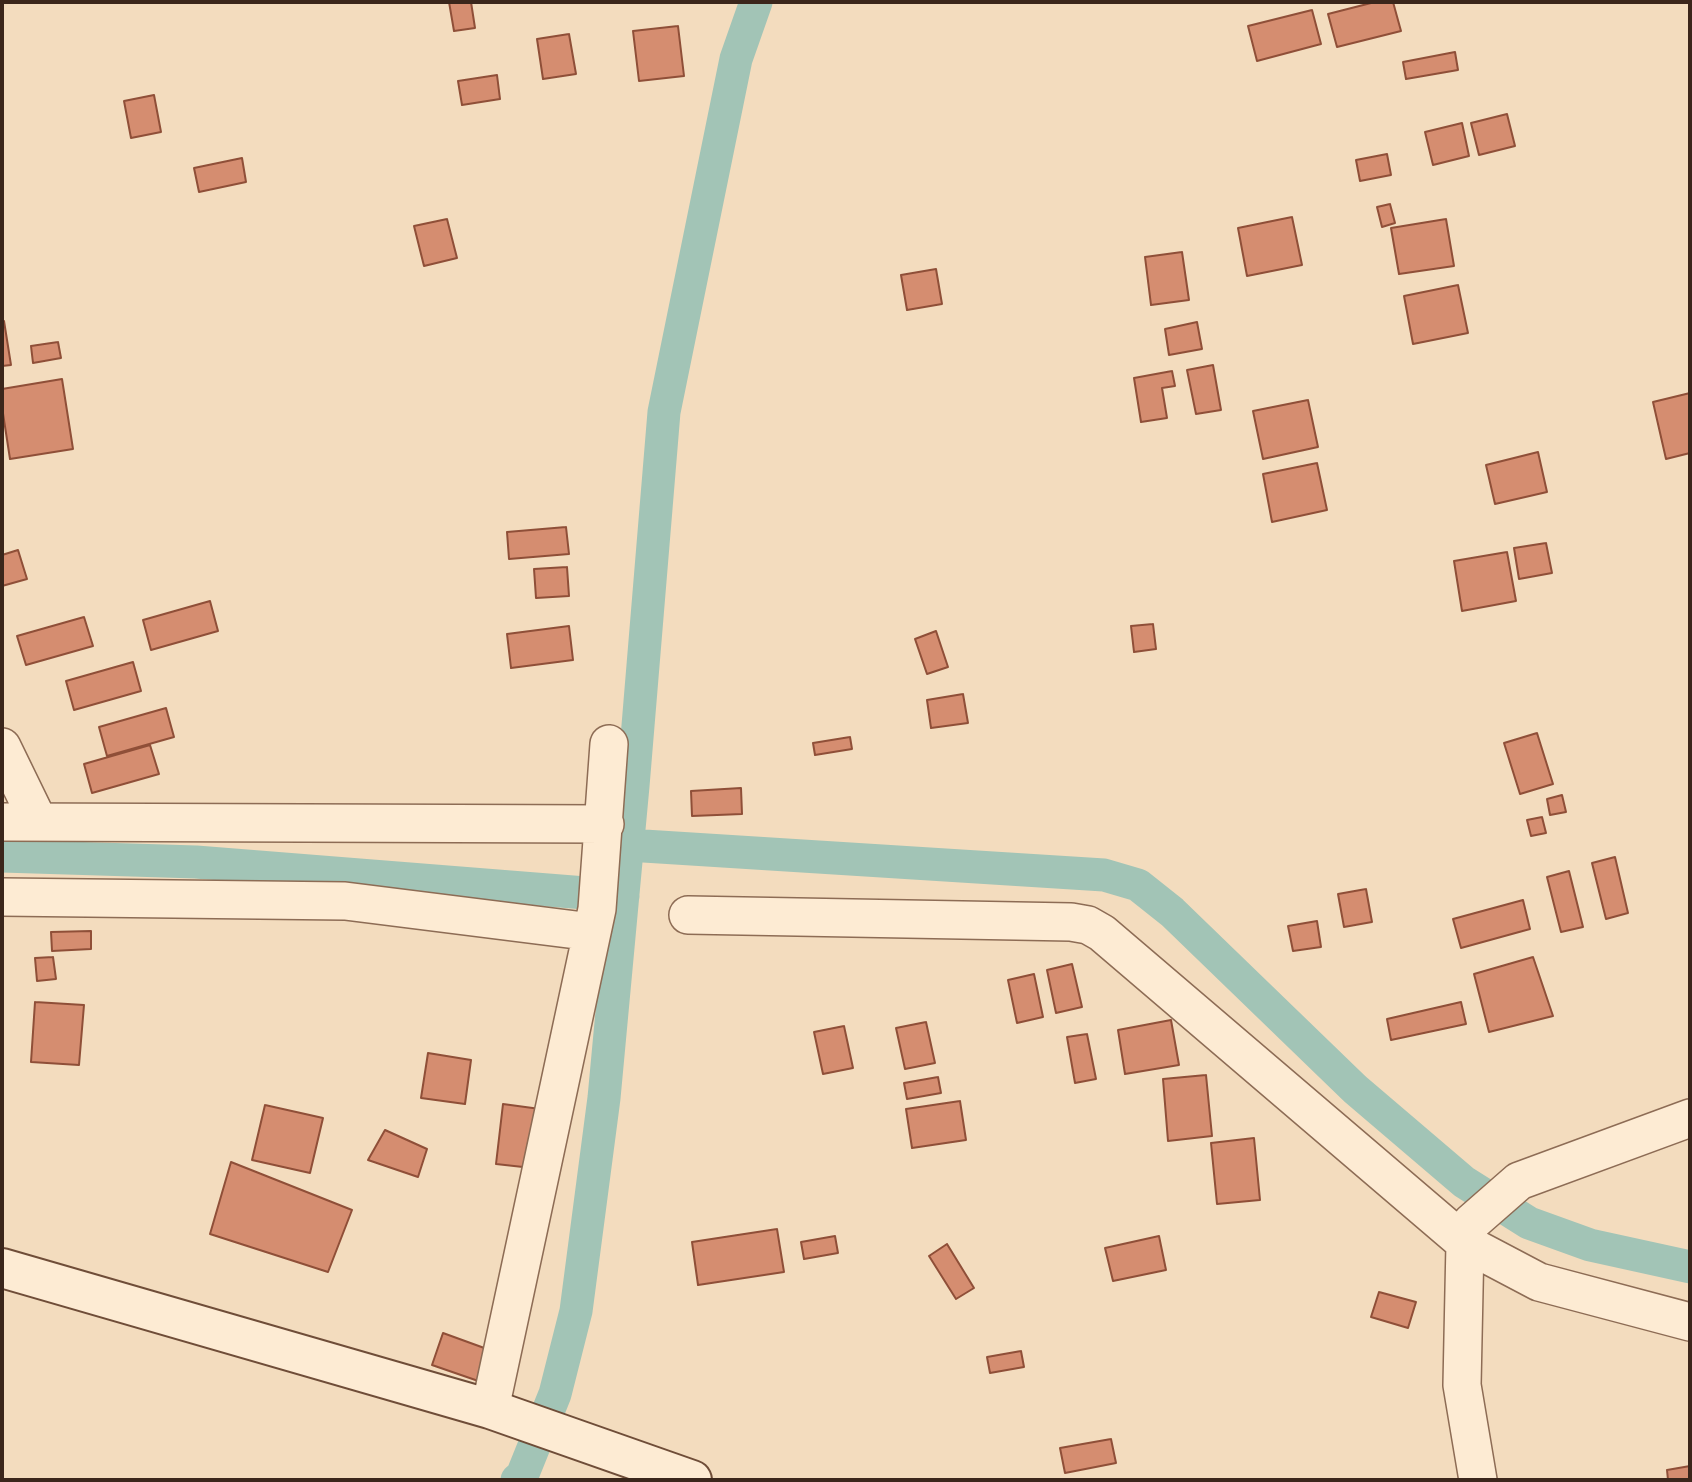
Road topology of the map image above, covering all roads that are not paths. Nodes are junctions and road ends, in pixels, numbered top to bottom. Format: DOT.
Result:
graph roads {
  1 [pos="609,744"];
  2 [pos="2,747"];
  3 [pos="2,821"];
  4 [pos="38,821"];
  5 [pos="603,838"];
  6 [pos="2,897"];
  7 [pos="688,915"];
  8 [pos="595,921"];
  9 [pos="1690,1118"];
  10 [pos="1468,1233"];
  11 [pos="2,1268"];
  12 [pos="1690,1322"];
  13 [pos="501,1412"];
  14 [pos="692,1480"];
  15 [pos="1478,1480"];
  1 -- 5 [label="street"];
  2 -- 4 [label="street"];
  3 -- 4 [label="street"];
  4 -- 5 [label="street"];
  5 -- 8 [label="street"];
  6 -- 8 [label="street"];
  7 -- 10 [label="street"];
  8 -- 13 [label="street"];
  9 -- 10 [label="street"];
  10 -- 12 [label="street"];
  10 -- 15 [label="street"];
  11 -- 13 [label="street"];
  13 -- 14 [label="street"];
}
